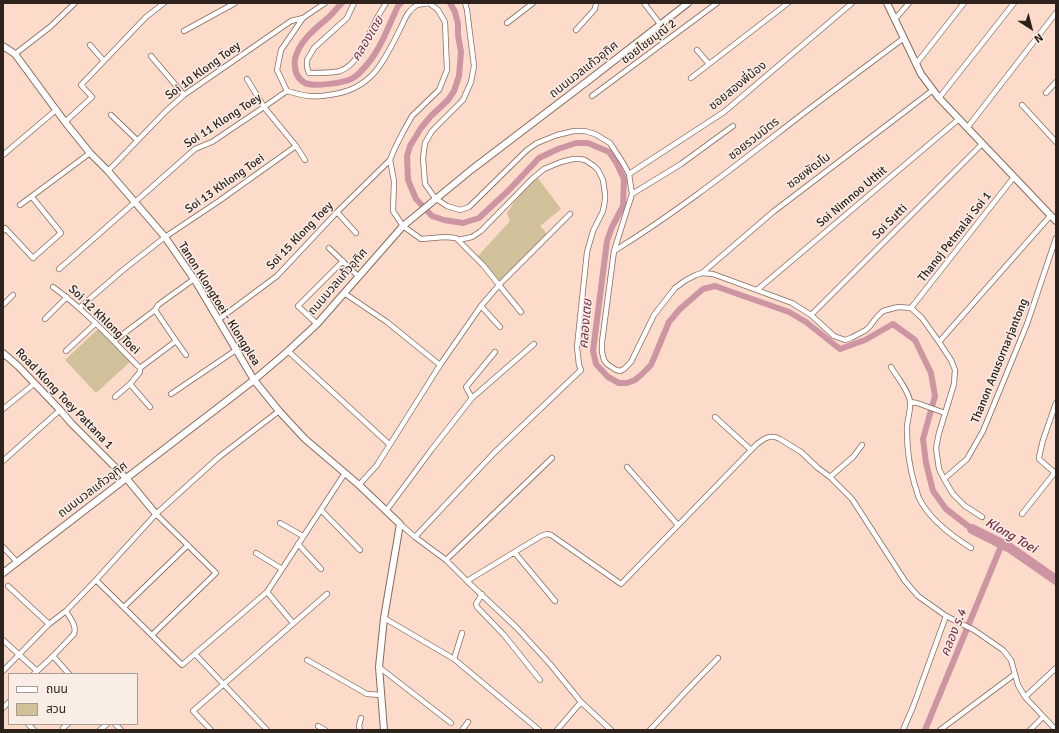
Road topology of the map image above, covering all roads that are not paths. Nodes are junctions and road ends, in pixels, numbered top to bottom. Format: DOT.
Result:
graph roads {
  1 [pos="75,3"];
  2 [pos="164,3"];
  3 [pos="235,3"];
  4 [pos="325,3"];
  5 [pos="354,3"];
  6 [pos="386,3"];
  7 [pos="465,3"];
  8 [pos="532,3"];
  9 [pos="596,3"];
  10 [pos="644,3"];
  11 [pos="688,3"];
  12 [pos="717,3"];
  13 [pos="788,3"];
  14 [pos="852,3"];
  15 [pos="887,3"];
  16 [pos="910,3"];
  17 [pos="964,3"];
  18 [pos="1014,3"];
  19 [pos="1056,13"];
  20 [pos="303,18"];
  21 [pos="895,19"];
  22 [pos="507,23"];
  23 [pos="660,24"];
  24 [pos="576,30"];
  25 [pos="184,31"];
  26 [pos="904,38"];
  27 [pos="90,45"];
  28 [pos="3,46"];
  29 [pos="697,50"];
  30 [pos="15,54"];
  31 [pos="151,56"];
  32 [pos="104,61"];
  33 [pos="710,64"];
  34 [pos="916,64"];
  35 [pos="692,78"];
  36 [pos="247,79"];
  37 [pos="1056,82"];
  38 [pos="933,90"];
  39 [pos="287,91"];
  40 [pos="1046,93"];
  41 [pos="184,95"];
  42 [pos="592,96"];
  43 [pos="939,98"];
  44 [pos="1022,104"];
  45 [pos="264,107"];
  46 [pos="56,110"];
  47 [pos="111,115"];
  48 [pos="959,119"];
  49 [pos="65,122"];
  50 [pos="733,126"];
  51 [pos="968,128"];
  52 [pos="137,140"];
  53 [pos="1056,142"];
  54 [pos="982,144"];
  55 [pos="296,146"];
  56 [pos="90,153"];
  57 [pos="3,155"];
  58 [pos="305,160"];
  59 [pos="390,160"];
  60 [pos="108,171"];
  61 [pos="629,174"];
  62 [pos="1014,177"];
  63 [pos="632,194"];
  64 [pos="32,197"];
  65 [pos="434,199"];
  66 [pos="134,202"];
  67 [pos="20,205"];
  68 [pos="337,212"];
  69 [pos="570,214"];
  70 [pos="1051,215"];
  71 [pos="1056,221"];
  72 [pos="403,226"];
  73 [pos="4,228"];
  74 [pos="356,233"];
  75 [pos="165,237"];
  76 [pos="1056,238"];
  77 [pos="458,240"];
  78 [pos="329,248"];
  79 [pos="614,251"];
  80 [pos="342,261"];
  81 [pos="59,269"];
  82 [pos="702,273"];
  83 [pos="359,276"];
  84 [pos="194,279"];
  85 [pos="499,285"];
  86 [pos="53,286"];
  87 [pos="757,290"];
  88 [pos="344,293"];
  89 [pos="14,295"];
  90 [pos="68,297"];
  91 [pos="3,305"];
  92 [pos="481,306"];
  93 [pos="79,308"];
  94 [pos="911,308"];
  95 [pos="155,310"];
  96 [pos="521,312"];
  97 [pos="811,315"];
  98 [pos="46,318"];
  99 [pos="218,320"];
  100 [pos="96,323"];
  101 [pos="317,324"];
  102 [pos="500,327"];
  103 [pos="114,341"];
  104 [pos="176,341"];
  105 [pos="939,342"];
  106 [pos="534,344"];
  107 [pos="236,350"];
  108 [pos="66,351"];
  109 [pos="288,351"];
  110 [pos="495,352"];
  111 [pos="4,355"];
  112 [pos="186,355"];
  113 [pos="440,365"];
  114 [pos="891,367"];
  115 [pos="140,368"];
  116 [pos="254,380"];
  117 [pos="34,384"];
  118 [pos="130,384"];
  119 [pos="171,394"];
  120 [pos="115,397"];
  121 [pos="472,398"];
  122 [pos="910,402"];
  123 [pos="1056,402"];
  124 [pos="150,407"];
  125 [pos="3,409"];
  126 [pos="60,410"];
  127 [pos="279,411"];
  128 [pos="943,412"];
  129 [pos="715,417"];
  130 [pos="389,444"];
  131 [pos="862,445"];
  132 [pos="751,450"];
  133 [pos="552,458"];
  134 [pos="3,461"];
  135 [pos="627,467"];
  136 [pos="1055,472"];
  137 [pos="345,473"];
  138 [pos="830,477"];
  139 [pos="126,479"];
  140 [pos="944,480"];
  141 [pos="359,485"];
  142 [pos="321,510"];
  143 [pos="386,511"];
  144 [pos="156,514"];
  145 [pos="1022,514"];
  146 [pos="982,517"];
  147 [pos="280,523"];
  148 [pos="400,524"];
  149 [pos="678,525"];
  150 [pos="303,536"];
  151 [pos="415,537"];
  152 [pos="298,544"];
  153 [pos="188,545"];
  154 [pos="3,547"];
  155 [pos="971,548"];
  156 [pos="360,550"];
  157 [pos="515,553"];
  158 [pos="256,554"];
  159 [pos="446,560"];
  160 [pos="17,562"];
  161 [pos="282,569"];
  162 [pos="322,569"];
  163 [pos="3,573"];
  164 [pos="96,580"];
  165 [pos="467,581"];
  166 [pos="8,586"];
  167 [pos="266,592"];
  168 [pos="327,594"];
  169 [pos="482,594"];
  170 [pos="555,601"];
  171 [pos="124,607"];
  172 [pos="66,611"];
  173 [pos="946,616"];
  174 [pos="384,618"];
  175 [pos="293,623"];
  176 [pos="49,624"];
  177 [pos="462,633"];
  178 [pos="152,635"];
  179 [pos="3,640"];
  180 [pos="195,654"];
  181 [pos="18,655"];
  182 [pos="53,656"];
  183 [pos="718,658"];
  184 [pos="454,659"];
  185 [pos="307,660"];
  186 [pos="379,667"];
  187 [pos="1056,668"];
  188 [pos="3,671"];
  189 [pos="36,673"];
  190 [pos="69,673"];
  191 [pos="1015,674"];
  192 [pos="540,680"];
  193 [pos="224,684"];
  194 [pos="381,695"];
  195 [pos="1025,697"];
  196 [pos="581,702"];
  197 [pos="1043,717"];
  198 [pos="361,718"];
  199 [pos="451,722"];
  200 [pos="468,722"];
  201 [pos="67,725"];
  202 [pos="318,726"];
  203 [pos="63,728"];
  204 [pos="211,730"];
  205 [pos="267,730"];
  206 [pos="325,730"];
  207 [pos="360,730"];
  208 [pos="384,730"];
  209 [pos="462,730"];
  210 [pos="540,730"];
  211 [pos="557,730"];
  212 [pos="611,730"];
  213 [pos="650,730"];
  214 [pos="903,730"];
  215 [pos="940,730"];
  216 [pos="1030,730"];
  217 [pos="1056,730"];
  1 -- 30 [label="street"];
  2 -- 32 [label="street"];
  3 -- 25 [label="street"];
  4 -- 20 [label="street"];
  5 -- 6 [label="street"];
  7 -- 65 [label="street"];
  8 -- 22 [label="street"];
  9 -- 24 [label="street"];
  10 -- 23 [label="street"];
  11 -- 23 [label="street, ถนนนวลแก้วอุทิศ"];
  12 -- 42 [label="street, ซอยไชยมุณี 2"];
  13 -- 33 [label="street"];
  14 -- 61 [label="street, ซอยสองพี่น้อง"];
  15 -- 21 [label="street"];
  16 -- 21 [label="street"];
  17 -- 34 [label="street"];
  18 -- 43 [label="street"];
  19 -- 51 [label="street"];
  20 -- 39 [label="street"];
  20 -- 41 [label="street, Soi 10 Klong Toey"];
  21 -- 26 [label="street"];
  23 -- 65 [label="street, ถนนนวลแก้วอุทิศ"];
  26 -- 34 [label="street"];
  26 -- 79 [label="street, ซอยรวมมิตร"];
  27 -- 32 [label="street"];
  28 -- 30 [label="street, Tanon Klongtoei - Klongplea"];
  29 -- 33 [label="street"];
  30 -- 46 [label="street, Tanon Klongtoei - Klongplea"];
  31 -- 41 [label="street"];
  32 -- 49 [label="street"];
  33 -- 35 [label="street"];
  34 -- 38 [label="street"];
  36 -- 45 [label="street"];
  37 -- 40 [label="street"];
  38 -- 43 [label="street"];
  38 -- 82 [label="street, ซอยพัฒโน"];
  39 -- 45 [label="street, Soi 11 Klong Toey"];
  39 -- 59 [label="street"];
  41 -- 52 [label="street, Soi 10 Klong Toey"];
  43 -- 48 [label="street"];
  44 -- 53 [label="street"];
  45 -- 55 [label="street"];
  45 -- 66 [label="street, Soi 11 Klong Toey"];
  46 -- 49 [label="street, Tanon Klongtoei - Klongplea"];
  46 -- 57 [label="street"];
  47 -- 52 [label="street"];
  48 -- 51 [label="street"];
  48 -- 87 [label="street, Soi Nimnoo Uthit"];
  49 -- 56 [label="street, Tanon Klongtoei - Klongplea"];
  50 -- 63 [label="street"];
  51 -- 54 [label="street"];
  52 -- 60 [label="street, Soi 10 Klong Toey"];
  54 -- 62 [label="street"];
  54 -- 97 [label="street, Soi Sutti"];
  55 -- 58 [label="street"];
  55 -- 75 [label="street, Soi 13 Khlong Toei"];
  56 -- 60 [label="street, Tanon Klongtoei - Klongplea"];
  56 -- 64 [label="street"];
  59 -- 68 [label="street, Soi 15 Klong Toey"];
  59 -- 72 [label="street"];
  60 -- 66 [label="street, Tanon Klongtoei - Klongplea"];
  61 -- 63 [label="street"];
  61 -- 65 [label="street"];
  62 -- 70 [label="street"];
  62 -- 94 [label="street, Thanoj Petmalai Soi 1"];
  63 -- 79 [label="street"];
  64 -- 67 [label="street"];
  64 -- 73 [label="street"];
  65 -- 72 [label="street, ถนนนวลแก้วอุทิศ"];
  66 -- 75 [label="street, Tanon Klongtoei - Klongplea"];
  66 -- 81 [label="street"];
  68 -- 74 [label="street"];
  68 -- 99 [label="street, Soi 15 Klong Toey"];
  69 -- 85 [label="street"];
  70 -- 71 [label="street"];
  70 -- 105 [label="street"];
  72 -- 77 [label="street"];
  72 -- 83 [label="street, ถนนนวลแก้วอุทิศ"];
  75 -- 84 [label="street, Tanon Klongtoei - Klongplea"];
  75 -- 93 [label="street, Soi 13 Khlong Toei"];
  76 -- 140 [label="street, Thanon Anusornarjantong"];
  77 -- 85 [label="street"];
  77 -- 151 [label="street"];
  78 -- 80 [label="street"];
  79 -- 82 [label="street, ซอยพัฒโน"];
  80 -- 83 [label="street"];
  80 -- 101 [label="street"];
  82 -- 87 [label="street"];
  83 -- 88 [label="street, ถนนนวลแก้วอุทิศ"];
  84 -- 95 [label="street"];
  84 -- 99 [label="street, Tanon Klongtoei - Klongplea"];
  85 -- 92 [label="street"];
  85 -- 96 [label="street"];
  86 -- 90 [label="street, Soi 12 Khlong Toei"];
  87 -- 97 [label="street"];
  88 -- 101 [label="street, ถนนนวลแก้วอุทิศ"];
  88 -- 113 [label="street"];
  89 -- 91 [label="street"];
  90 -- 93 [label="street, Soi 12 Khlong Toei"];
  90 -- 98 [label="street"];
  92 -- 102 [label="street"];
  92 -- 113 [label="street"];
  93 -- 100 [label="street, Soi 12 Khlong Toei"];
  94 -- 97 [label="street"];
  94 -- 105 [label="street"];
  95 -- 103 [label="street"];
  95 -- 104 [label="street"];
  99 -- 107 [label="street, Tanon Klongtoei - Klongplea"];
  100 -- 103 [label="street, Soi 12 Khlong Toei"];
  100 -- 108 [label="street"];
  101 -- 109 [label="street, ถนนนวลแก้วอุทิศ"];
  103 -- 115 [label="street, Soi 12 Khlong Toei"];
  104 -- 112 [label="street"];
  104 -- 115 [label="street"];
  105 -- 128 [label="street"];
  106 -- 121 [label="street"];
  107 -- 116 [label="street, Tanon Klongtoei - Klongplea"];
  107 -- 119 [label="street"];
  109 -- 116 [label="street, ถนนนวลแก้วอุทิศ"];
  109 -- 130 [label="street"];
  110 -- 121 [label="street"];
  111 -- 117 [label="street, Road Klong Toey Pattana 1"];
  113 -- 130 [label="street"];
  114 -- 122 [label="street"];
  115 -- 118 [label="street"];
  116 -- 127 [label="street, Tanon Klongtoei - Klongplea"];
  116 -- 139 [label="street, ถนนนวลแก้วอุทิศ"];
  117 -- 125 [label="street"];
  117 -- 126 [label="street, Road Klong Toey Pattana 1"];
  118 -- 120 [label="street"];
  118 -- 124 [label="street"];
  121 -- 143 [label="street"];
  122 -- 128 [label="street"];
  122 -- 155 [label="street"];
  123 -- 136 [label="street"];
  126 -- 134 [label="street"];
  126 -- 139 [label="street, Road Klong Toey Pattana 1"];
  127 -- 137 [label="street, Tanon Klongtoei - Klongplea"];
  127 -- 144 [label="street"];
  128 -- 140 [label="street"];
  129 -- 132 [label="street"];
  130 -- 141 [label="street"];
  131 -- 138 [label="street"];
  132 -- 138 [label="street"];
  132 -- 149 [label="street"];
  133 -- 159 [label="street"];
  135 -- 149 [label="street"];
  136 -- 145 [label="street"];
  137 -- 141 [label="street, Tanon Klongtoei - Klongplea"];
  137 -- 142 [label="street"];
  138 -- 173 [label="street"];
  139 -- 144 [label="street, Road Klong Toey Pattana 1"];
  139 -- 160 [label="street, ถนนนวลแก้วอุทิศ"];
  140 -- 146 [label="street"];
  141 -- 143 [label="street, Tanon Klongtoei - Klongplea"];
  142 -- 150 [label="street"];
  142 -- 156 [label="street"];
  143 -- 148 [label="street, Tanon Klongtoei - Klongplea"];
  144 -- 153 [label="street"];
  144 -- 164 [label="street"];
  147 -- 150 [label="street"];
  148 -- 151 [label="street"];
  148 -- 174 [label="street"];
  149 -- 157 [label="street"];
  150 -- 152 [label="street"];
  151 -- 159 [label="street"];
  152 -- 161 [label="street"];
  152 -- 162 [label="street"];
  153 -- 171 [label="street"];
  153 -- 178 [label="street"];
  154 -- 160 [label="street"];
  157 -- 165 [label="street"];
  157 -- 170 [label="street"];
  158 -- 161 [label="street"];
  159 -- 165 [label="street"];
  160 -- 163 [label="street, ถนนนวลแก้วอุทิศ"];
  161 -- 167 [label="street"];
  164 -- 171 [label="street"];
  164 -- 172 [label="street"];
  165 -- 169 [label="street"];
  166 -- 176 [label="street"];
  167 -- 175 [label="street"];
  167 -- 180 [label="street"];
  168 -- 175 [label="street"];
  169 -- 192 [label="street"];
  169 -- 196 [label="street"];
  171 -- 178 [label="street"];
  172 -- 176 [label="street"];
  172 -- 182 [label="street"];
  173 -- 191 [label="street"];
  173 -- 214 [label="street"];
  174 -- 184 [label="street"];
  174 -- 186 [label="street"];
  175 -- 193 [label="street"];
  176 -- 181 [label="street"];
  177 -- 184 [label="street"];
  178 -- 180 [label="street"];
  179 -- 181 [label="street"];
  180 -- 193 [label="street"];
  181 -- 188 [label="street"];
  181 -- 189 [label="street"];
  182 -- 189 [label="street"];
  182 -- 190 [label="street"];
  183 -- 213 [label="street"];
  184 -- 210 [label="street"];
  185 -- 194 [label="street"];
  186 -- 194 [label="street"];
  186 -- 199 [label="street"];
  187 -- 195 [label="street"];
  191 -- 195 [label="street"];
  191 -- 215 [label="street"];
  193 -- 204 [label="street"];
  193 -- 205 [label="street"];
  194 -- 208 [label="street"];
  195 -- 197 [label="street"];
  196 -- 211 [label="street"];
  196 -- 212 [label="street"];
  197 -- 216 [label="street"];
  197 -- 217 [label="street"];
  198 -- 207 [label="street"];
  200 -- 209 [label="street"];
  201 -- 203 [label="street"];
  202 -- 206 [label="street"];
}
